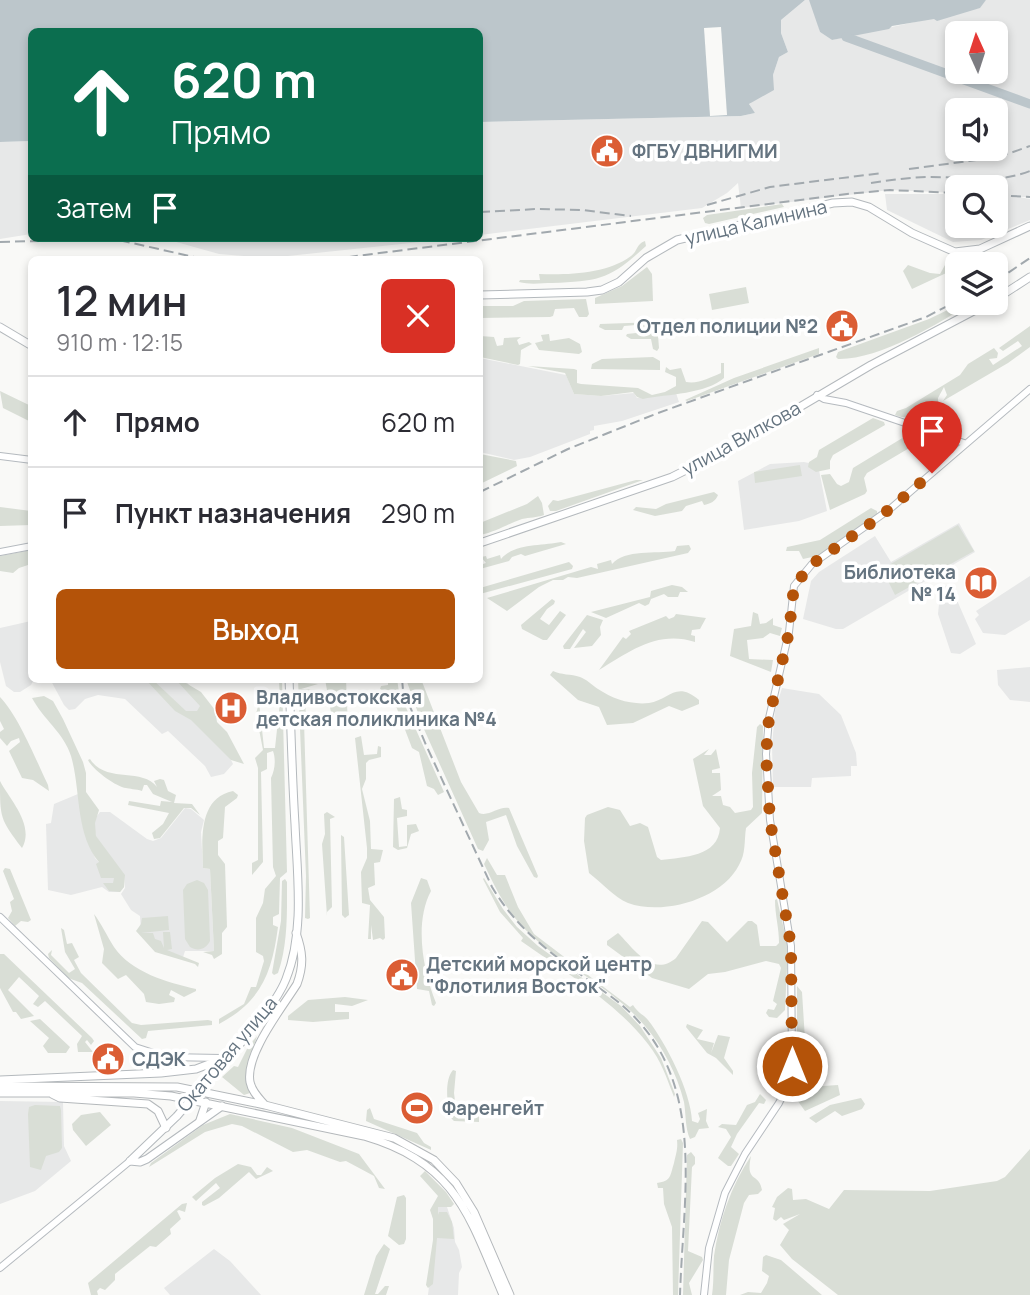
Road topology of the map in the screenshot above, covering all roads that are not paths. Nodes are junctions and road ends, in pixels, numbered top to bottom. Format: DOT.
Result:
graph roads {
  1 [pos="1030,226"];
  2 [pos="1030,277"];
  3 [pos="1008,291"];
  4 [pos="483,295"];
  5 [pos="967,315"];
  6 [pos="0,327"];
  7 [pos="28,344"];
  8 [pos="838,384"];
  9 [pos="1030,389"];
  10 [pos="817,395"];
  11 [pos="842,402"];
  12 [pos="964,443"];
  13 [pos="0,456"];
  14 [pos="28,460"];
  15 [pos="483,542"];
  16 [pos="28,547"];
  17 [pos="0,552"];
  18 [pos="289,683"];
  19 [pos="0,917"];
  20 [pos="296,933"];
  21 [pos="230,1056"];
  22 [pos="221,1058"];
  23 [pos="0,1080"];
  24 [pos="0,1086"];
  25 [pos="50,1093"];
  26 [pos="0,1094"];
  27 [pos="206,1102"];
  28 [pos="265,1105"];
  29 [pos="222,1106"];
  30 [pos="200,1120"];
  31 [pos="166,1128"];
  32 [pos="152,1142"];
  33 [pos="164,1148"];
  34 [pos="130,1161"];
  35 [pos="0,1268"];
  36 [pos="503,1295"];
  37 [pos="510,1295"];
  38 [pos="704,1295"];
  1 -- 4 [label="main road, улица Калинина"];
  2 -- 3 [label="main road"];
  5 -- 8 [label="main road, улица Вилкова"];
  6 -- 7 [label="main road"];
  8 -- 10 [label="main road, улица Вилкова"];
  8 -- 11 [label="main road"];
  9 -- 12 [label="main road"];
  10 -- 11 [label="main road"];
  10 -- 15 [label="main road, улица Вилкова"];
  11 -- 12 [label="main road"];
  12 -- 38 [label="main road"];
  13 -- 14 [label="main road"];
  16 -- 17 [label="main road"];
  18 -- 20 [label="main road, Окатовая улица"];
  19 -- 22 [label="main road"];
  20 -- 21 [label="main road, Окатовая улица"];
  20 -- 28 [label="main road"];
  21 -- 22 [label="main road"];
  21 -- 31 [label="main road, Окатовая улица, bridge"];
  22 -- 23 [label="main road"];
  24 -- 28 [label="main road"];
  25 -- 26 [label="main road"];
  25 -- 27 [label="main road"];
  25 -- 31 [label="main road"];
  27 -- 29 [label="main road"];
  27 -- 30 [label="main road"];
  28 -- 37 [label="main road"];
  29 -- 30 [label="main road"];
  29 -- 36 [label="main road"];
  30 -- 33 [label="main road"];
  31 -- 32 [label="main road, Окатовая улица"];
  32 -- 33 [label="main road"];
  32 -- 34 [label="main road, Окатовая улица"];
  33 -- 34 [label="main road"];
  34 -- 35 [label="main road, Окатовая улица"];
}
